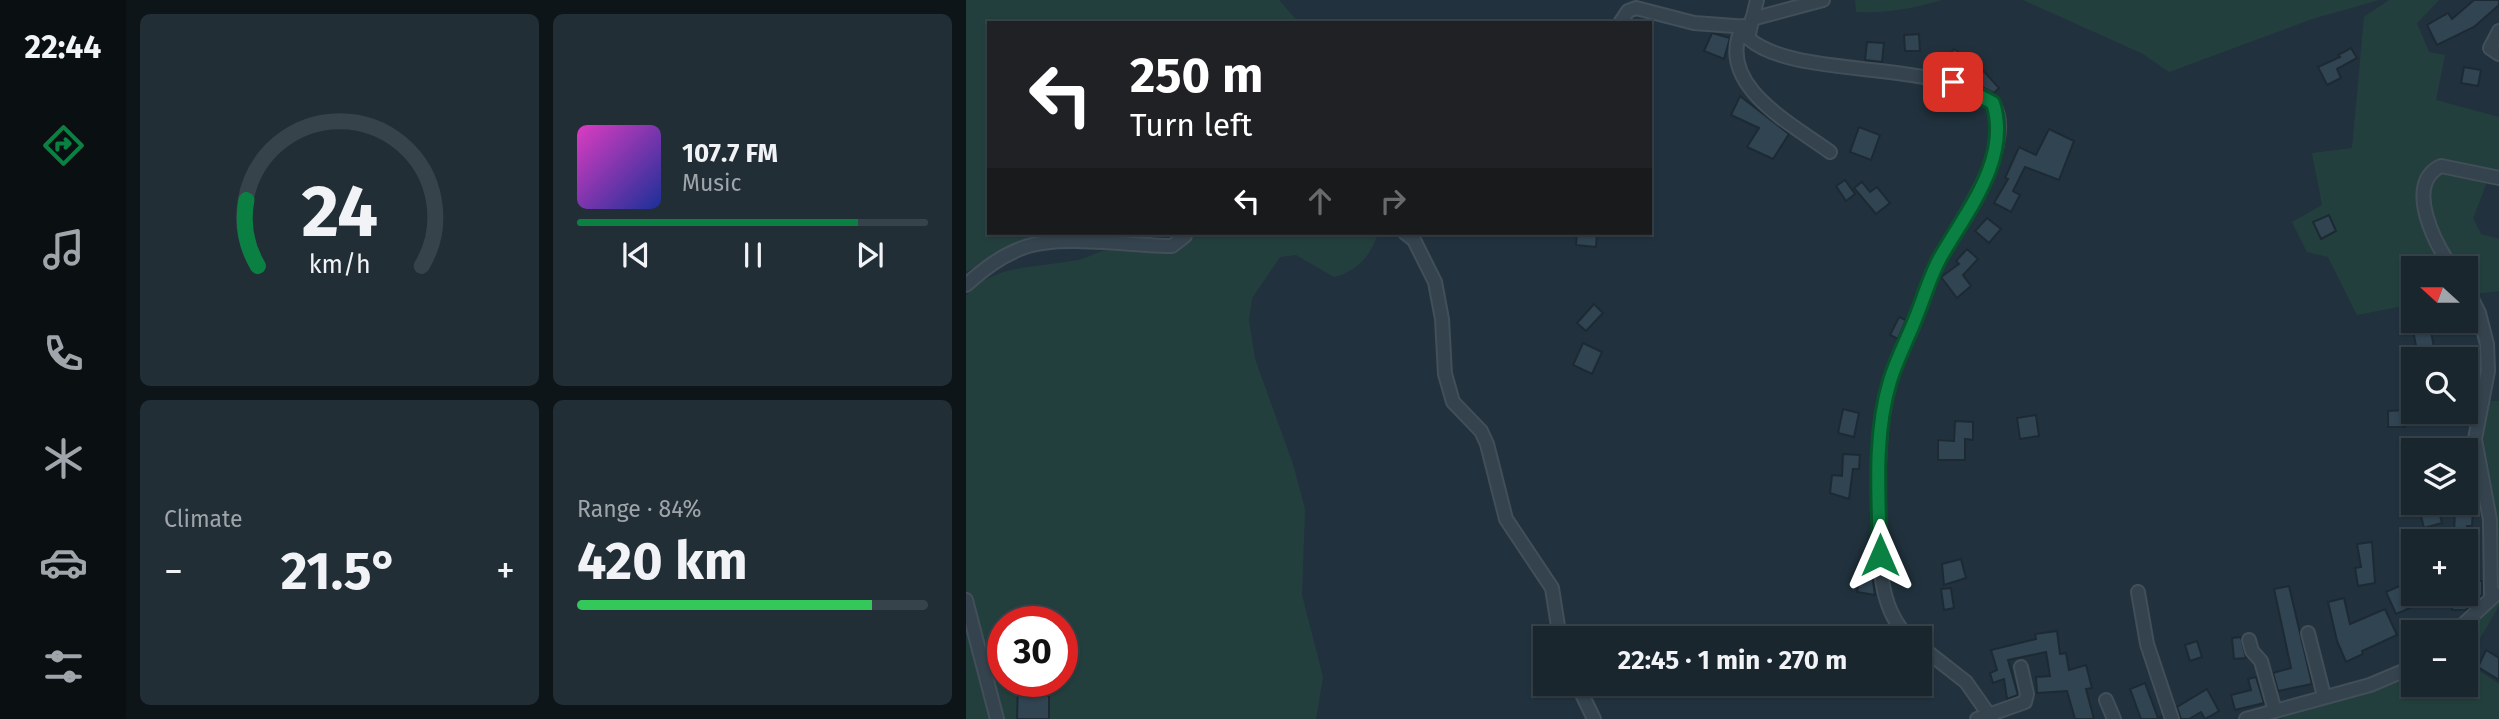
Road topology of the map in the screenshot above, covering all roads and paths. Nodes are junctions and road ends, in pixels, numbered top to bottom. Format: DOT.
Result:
graph roads {
  1 [pos="1757,0"];
  2 [pos="1823,0"];
  3 [pos="1621,21"];
  4 [pos="1748,24"];
  5 [pos="2499,30"];
  6 [pos="2499,54"];
  7 [pos="1830,152"];
  8 [pos="2499,178"];
  9 [pos="1124,235"];
  10 [pos="1408,235"];
  11 [pos="1185,236"];
  12 [pos="1110,243"];
  13 [pos="2444,256"];
  14 [pos="966,285"];
  15 [pos="2478,311"];
  16 [pos="2138,592"];
  17 [pos="2495,594"];
  18 [pos="966,600"];
  19 [pos="2468,620"];
  20 [pos="1558,626"];
  21 [pos="1897,626"];
  22 [pos="2308,633"];
  23 [pos="2249,640"];
  24 [pos="1932,656"];
  25 [pos="2021,667"];
  26 [pos="2401,672"];
  27 [pos="1583,696"];
  28 [pos="2324,696"];
  29 [pos="2106,700"];
  30 [pos="2275,711"];
  31 [pos="1986,717"];
  32 [pos="997,719"];
  33 [pos="1594,719"];
  34 [pos="2114,719"];
  35 [pos="2172,719"];
  36 [pos="2246,719"];
  1 -- 4 [label="street"];
  2 -- 4 [label="street"];
  3 -- 4 [label="street"];
  4 -- 7 [label="street"];
  4 -- 21 [label="street"];
  5 -- 6 [label="street"];
  8 -- 13 [label="street"];
  9 -- 12 [label="street"];
  10 -- 20 [label="street"];
  11 -- 12 [label="street"];
  12 -- 14 [label="street"];
  15 -- 17 [label="street"];
  16 -- 35 [label="street"];
  17 -- 19 [label="street"];
  18 -- 32 [label="street"];
  22 -- 28 [label="street"];
  23 -- 30 [label="street"];
  24 -- 31 [label="street"];
  25 -- 31 [label="street"];
  26 -- 28 [label="street"];
  27 -- 33 [label="street"];
  28 -- 30 [label="street"];
  29 -- 34 [label="street"];
  30 -- 36 [label="street"];
}
